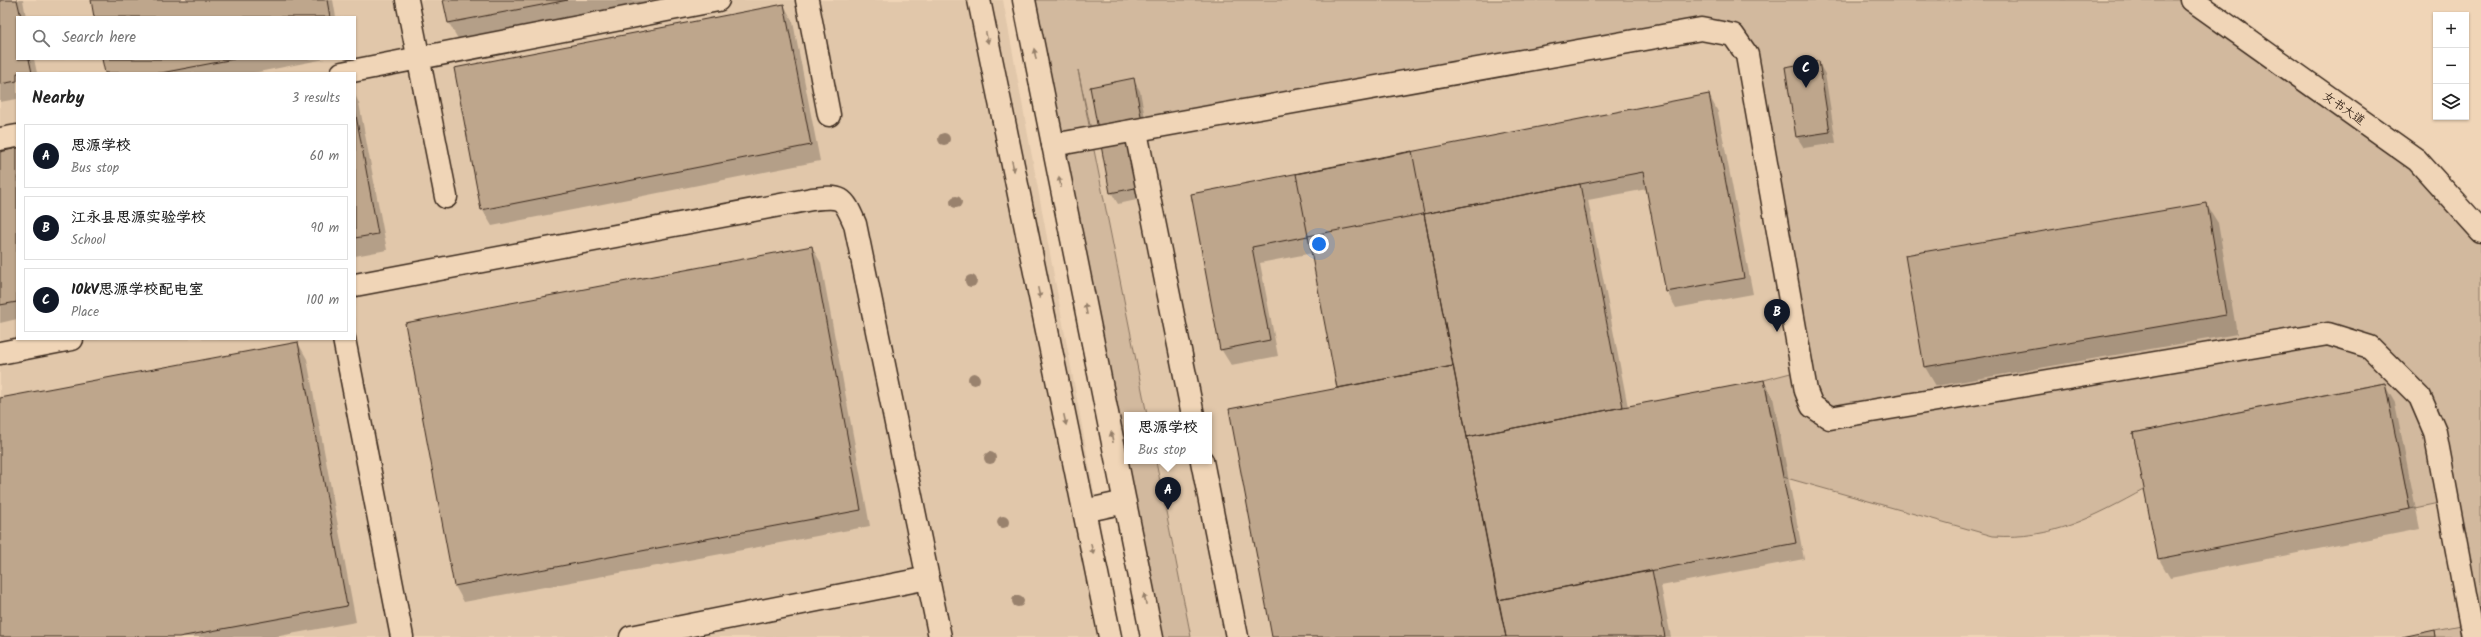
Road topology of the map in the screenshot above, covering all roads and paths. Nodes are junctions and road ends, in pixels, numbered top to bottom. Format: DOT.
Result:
graph roads {
  1 [pos="407,0"];
  2 [pos="718,0"];
  3 [pos="807,0"];
  4 [pos="979,0"];
  5 [pos="1024,0"];
  6 [pos="2192,0"];
  7 [pos="418,58"];
  8 [pos="347,72"];
  9 [pos="829,116"];
  10 [pos="1136,132"];
  11 [pos="16,136"];
  12 [pos="0,139"];
  13 [pos="1053,145"];
  14 [pos="446,197"];
  15 [pos="2481,231"];
  16 [pos="356,285"];
  17 [pos="67,340"];
  18 [pos="344,340"];
  19 [pos="0,353"];
  20 [pos="1192,412"];
  21 [pos="1203,464"];
  22 [pos="1125,502"];
  23 [pos="1084,511"];
  24 [pos="928,578"];
  25 [pos="402,637"];
  26 [pos="631,637"];
  27 [pos="940,637"];
  28 [pos="1110,637"];
  29 [pos="1152,637"];
  30 [pos="1237,637"];
  31 [pos="2473,637"];
  1 -- 7 [label="main road"];
  2 -- 7 [label="main road"];
  3 -- 9 [label="main road"];
  4 -- 23 [label="main road, one-way"];
  13 -- 5 [label="main road, one-way"];
  6 -- 15 [label="main road, 女书大道"];
  7 -- 8 [label="main road"];
  7 -- 14 [label="main road"];
  10 -- 13 [label="main road"];
  10 -- 20 [label="main road"];
  10 -- 31 [label="main road"];
  11 -- 12 [label="main road"];
  22 -- 13 [label="main road, one-way"];
  16 -- 24 [label="main road"];
  17 -- 19 [label="main road"];
  18 -- 25 [label="main road"];
  21 -- 30 [label="main road"];
  22 -- 23 [label="main road"];
  29 -- 22 [label="main road, one-way"];
  23 -- 28 [label="main road, one-way"];
  24 -- 26 [label="main road"];
  24 -- 27 [label="main road"];
}
